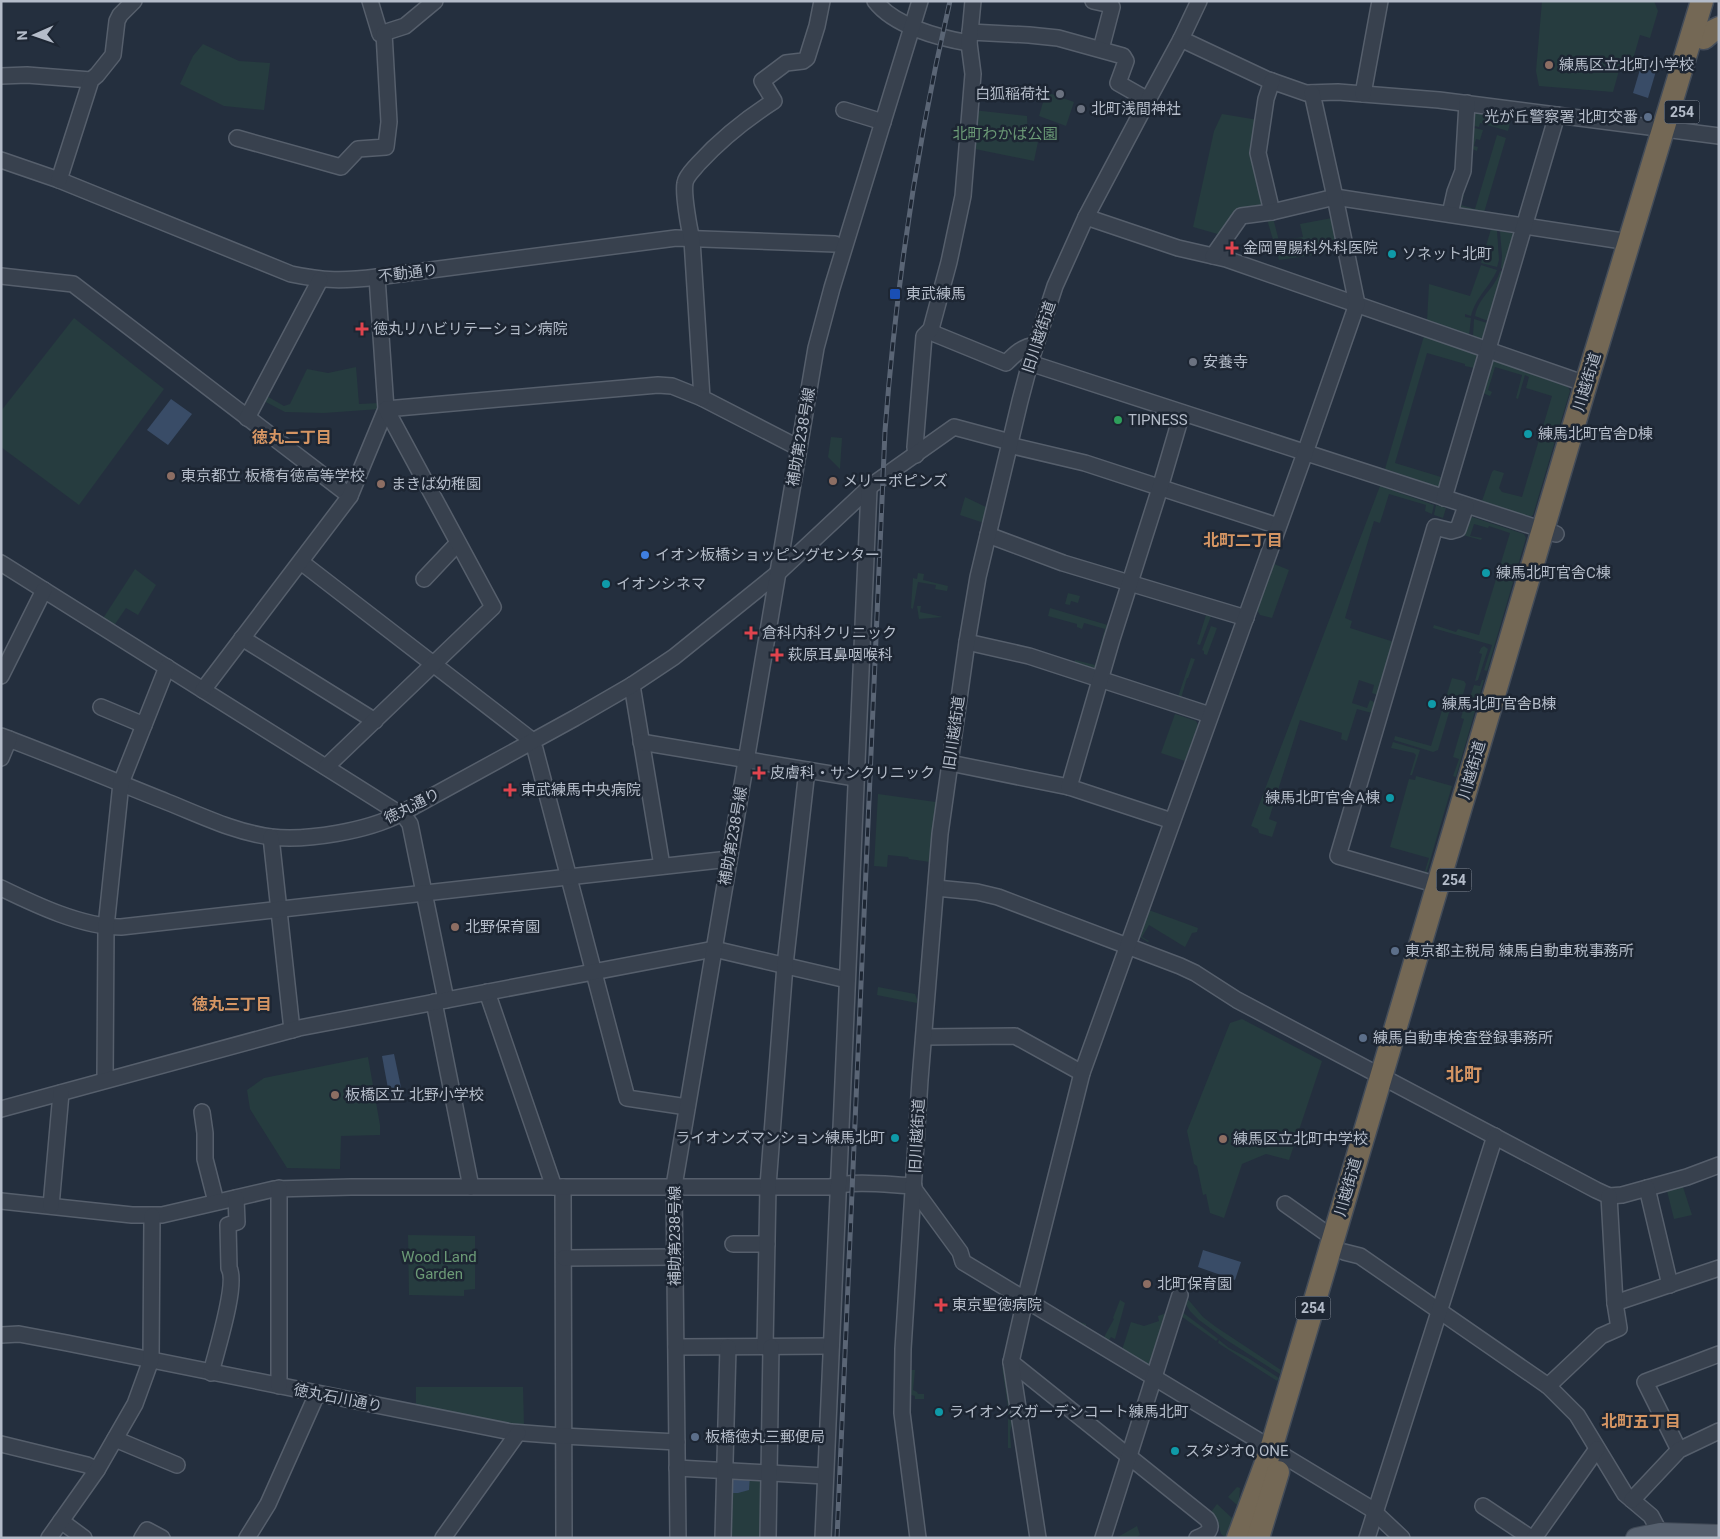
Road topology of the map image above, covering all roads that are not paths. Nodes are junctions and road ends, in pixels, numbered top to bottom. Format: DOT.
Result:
graph roads {
  1 [pos="134,1"];
  2 [pos="370,1"];
  3 [pos="435,1"];
  4 [pos="822,1"];
  5 [pos="875,1"];
  6 [pos="920,1"];
  7 [pos="973,1"];
  8 [pos="1093,1"];
  9 [pos="1199,1"];
  10 [pos="1380,1"];
  11 [pos="1702,1"];
  12 [pos="1715,1"];
  13 [pos="912,26"];
  14 [pos="384,32"];
  15 [pos="1711,33"];
  16 [pos="969,38"];
  17 [pos="1181,39"];
  18 [pos="1101,48"];
  19 [pos="1,76"];
  20 [pos="91,80"];
  21 [pos="1272,81"];
  22 [pos="1312,93"];
  23 [pos="1363,94"];
  24 [pos="1148,100"];
  25 [pos="1467,103"];
  26 [pos="844,110"];
  27 [pos="1557,115"];
  28 [pos="883,122"];
  29 [pos="1670,130"];
  30 [pos="1719,136"];
  31 [pos="237,138"];
  32 [pos="1,160"];
  33 [pos="59,180"];
  34 [pos="1335,197"];
  35 [pos="1272,212"];
  36 [pos="1450,214"];
  37 [pos="1086,217"];
  38 [pos="1525,226"];
  39 [pos="692,240"];
  40 [pos="1630,242"];
  41 [pos="835,244"];
  42 [pos="1213,256"];
  43 [pos="1,276"];
  44 [pos="377,277"];
  45 [pos="320,280"];
  46 [pos="1357,304"];
  47 [pos="932,329"];
  48 [pos="1036,345"];
  49 [pos="1488,350"];
  50 [pos="1030,363"];
  51 [pos="1586,384"];
  52 [pos="702,398"];
  53 [pos="386,409"];
  54 [pos="1182,412"];
  55 [pos="247,418"];
  56 [pos="1009,443"];
  57 [pos="799,448"];
  58 [pos="1305,453"];
  59 [pos="916,455"];
  60 [pos="1160,488"];
  61 [pos="869,489"];
  62 [pos="350,496"];
  63 [pos="1444,498"];
  64 [pos="1466,506"];
  65 [pos="1278,526"];
  66 [pos="1549,532"];
  67 [pos="988,535"];
  68 [pos="458,543"];
  69 [pos="301,562"];
  70 [pos="1,563"];
  71 [pos="778,573"];
  72 [pos="424,579"];
  73 [pos="1130,583"];
  74 [pos="44,590"];
  75 [pos="1246,618"];
  76 [pos="242,638"];
  77 [pos="967,642"];
  78 [pos="5,661"];
  79 [pos="433,664"];
  80 [pos="167,667"];
  81 [pos="1,676"];
  82 [pos="1100,679"];
  83 [pos="632,685"];
  84 [pos="203,690"];
  85 [pos="101,707"];
  86 [pos="1210,715"];
  87 [pos="375,721"];
  88 [pos="144,725"];
  89 [pos="5,737"];
  90 [pos="532,742"];
  91 [pos="641,742"];
  92 [pos="1,758"];
  93 [pos="746,760"];
  94 [pos="950,763"];
  95 [pos="326,767"];
  96 [pos="807,770"];
  97 [pos="855,778"];
  98 [pos="121,783"];
  99 [pos="1069,788"];
  100 [pos="400,814"];
  101 [pos="1172,821"];
  102 [pos="271,837"];
  103 [pos="729,859"];
  104 [pos="662,866"];
  105 [pos="568,877"];
  106 [pos="1438,885"];
  107 [pos="1,888"];
  108 [pos="936,888"];
  109 [pos="424,893"];
  110 [pos="280,908"];
  111 [pos="106,927"];
  112 [pos="1128,947"];
  113 [pos="714,949"];
  114 [pos="785,966"];
  115 [pos="594,971"];
  116 [pos="847,980"];
  117 [pos="487,992"];
  118 [pos="440,1001"];
  119 [pos="292,1030"];
  120 [pos="924,1038"];
  121 [pos="1082,1073"];
  122 [pos="105,1080"];
  123 [pos="1388,1080"];
  124 [pos="61,1093"];
  125 [pos="687,1107"];
  126 [pos="1,1109"];
  127 [pos="202,1112"];
  128 [pos="1495,1136"];
  129 [pos="1719,1165"];
  130 [pos="838,1185"];
  131 [pos="471,1186"];
  132 [pos="674,1186"];
  133 [pos="768,1186"];
  134 [pos="559,1187"];
  135 [pos="914,1187"];
  136 [pos="279,1188"];
  137 [pos="1647,1188"];
  138 [pos="1609,1196"];
  139 [pos="236,1198"];
  140 [pos="1,1201"];
  141 [pos="216,1202"];
  142 [pos="1286,1204"];
  143 [pos="51,1206"];
  144 [pos="152,1216"];
  145 [pos="733,1244"];
  146 [pos="767,1244"];
  147 [pos="1339,1245"];
  148 [pos="675,1257"];
  149 [pos="564,1258"];
  150 [pos="1719,1268"];
  151 [pos="1670,1285"];
  152 [pos="1180,1295"];
  153 [pos="1025,1300"];
  154 [pos="1614,1303"];
  155 [pos="1440,1311"];
  156 [pos="1,1335"];
  157 [pos="831,1346"];
  158 [pos="676,1347"];
  159 [pos="728,1347"];
  160 [pos="768,1347"];
  161 [pos="1719,1354"];
  162 [pos="151,1360"];
  163 [pos="1011,1362"];
  164 [pos="211,1372"];
  165 [pos="1155,1378"];
  166 [pos="278,1386"];
  167 [pos="1548,1386"];
  168 [pos="317,1394"];
  169 [pos="1719,1431"];
  170 [pos="518,1433"];
  171 [pos="563,1436"];
  172 [pos="115,1439"];
  173 [pos="677,1442"];
  174 [pos="1,1444"];
  175 [pos="1597,1448"];
  176 [pos="1679,1450"];
  177 [pos="1277,1453"];
  178 [pos="1129,1455"];
  179 [pos="177,1465"];
  180 [pos="677,1468"];
  181 [pos="97,1470"];
  182 [pos="725,1471"];
  183 [pos="769,1473"];
  184 [pos="825,1476"];
  185 [pos="1632,1500"];
  186 [pos="1483,1506"];
  187 [pos="1375,1514"];
  188 [pos="61,1521"];
  189 [pos="1660,1533"];
  190 [pos="1536,1535"];
  191 [pos="1719,1535"];
  192 [pos="49,1538"];
  193 [pos="84,1538"];
  194 [pos="142,1538"];
  195 [pos="162,1538"];
  196 [pos="248,1538"];
  197 [pos="443,1538"];
  198 [pos="564,1538"];
  199 [pos="678,1538"];
  200 [pos="724,1538"];
  201 [pos="768,1538"];
  202 [pos="823,1538"];
  203 [pos="918,1538"];
  204 [pos="1038,1538"];
  205 [pos="1103,1538"];
  206 [pos="1198,1538"];
  207 [pos="1238,1538"];
  208 [pos="1258,1538"];
  209 [pos="1367,1538"];
  210 [pos="1402,1538"];
  211 [pos="1636,1538"];
  1 -- 20 [label="street"];
  2 -- 14 [label="street"];
  3 -- 14 [label="street"];
  4 -- 39 [label="street"];
  5 -- 13 [label="street"];
  6 -- 13 [label="street, 補助第238号線"];
  7 -- 16 [label="street"];
  8 -- 18 [label="street"];
  9 -- 17 [label="street, 旧川越街道"];
  10 -- 23 [label="street"];
  11 -- 29 [label="highway, 川越街道 / 254"];
  12 -- 15 [label="highway, 川越街道 / 254"];
  13 -- 16 [label="street"];
  13 -- 28 [label="street, 補助第238号線"];
  14 -- 31 [label="street"];
  15 -- 29 [label="highway, 川越街道 / 254"];
  16 -- 18 [label="street"];
  16 -- 47 [label="street"];
  17 -- 21 [label="street"];
  17 -- 24 [label="street, 旧川越街道"];
  18 -- 24 [label="street"];
  19 -- 20 [label="street"];
  20 -- 33 [label="street"];
  21 -- 22 [label="street"];
  21 -- 35 [label="street"];
  22 -- 23 [label="street"];
  22 -- 34 [label="street"];
  23 -- 25 [label="street"];
  24 -- 37 [label="street, 旧川越街道"];
  25 -- 27 [label="street"];
  25 -- 36 [label="street"];
  26 -- 28 [label="street"];
  27 -- 29 [label="street"];
  27 -- 38 [label="street"];
  28 -- 57 [label="street, 補助第238号線"];
  29 -- 30 [label="street"];
  29 -- 40 [label="highway, 川越街道 / 254"];
  29 -- 66 [label="highway, 川越街道 / 254"];
  32 -- 33 [label="street, 不動通り"];
  33 -- 45 [label="street, 不動通り"];
  34 -- 35 [label="street"];
  34 -- 36 [label="street"];
  34 -- 46 [label="street"];
  35 -- 42 [label="street"];
  36 -- 38 [label="street"];
  37 -- 42 [label="street"];
  37 -- 48 [label="street, 旧川越街道"];
  38 -- 40 [label="street"];
  38 -- 49 [label="street"];
  39 -- 41 [label="street, 不動通り"];
  39 -- 44 [label="street, 不動通り"];
  39 -- 52 [label="street"];
  40 -- 51 [label="highway, 川越街道 / 254"];
  42 -- 46 [label="street"];
  43 -- 55 [label="street"];
  44 -- 45 [label="street, 不動通り"];
  44 -- 53 [label="street"];
  45 -- 55 [label="street"];
  46 -- 49 [label="street"];
  46 -- 58 [label="street"];
  47 -- 48 [label="street"];
  47 -- 59 [label="street"];
  48 -- 50 [label="street, 旧川越街道"];
  49 -- 51 [label="street"];
  49 -- 63 [label="street"];
  50 -- 54 [label="street"];
  50 -- 56 [label="street, 旧川越街道"];
  51 -- 66 [label="highway, 川越街道 / 254"];
  52 -- 53 [label="street"];
  52 -- 57 [label="street"];
  53 -- 62 [label="street"];
  53 -- 68 [label="street"];
  54 -- 58 [label="street"];
  54 -- 60 [label="street"];
  55 -- 62 [label="street"];
  56 -- 59 [label="street, 徳丸通り"];
  56 -- 60 [label="street"];
  56 -- 67 [label="street, 旧川越街道"];
  57 -- 71 [label="street, 補助第238号線"];
  58 -- 63 [label="street"];
  58 -- 65 [label="street"];
  59 -- 61 [label="street, 徳丸通り"];
  60 -- 65 [label="street"];
  60 -- 73 [label="street"];
  61 -- 71 [label="street, 徳丸通り"];
  61 -- 97 [label="street"];
  62 -- 69 [label="street"];
  63 -- 64 [label="street"];
  64 -- 66 [label="street"];
  64 -- 106 [label="street"];
  65 -- 75 [label="street"];
  66 -- 106 [label="highway, 川越街道 / 254"];
  66 -- 123 [label="highway, 川越街道 / 254"];
  67 -- 73 [label="street"];
  67 -- 77 [label="street, 旧川越街道"];
  68 -- 72 [label="street"];
  68 -- 79 [label="street"];
  69 -- 76 [label="street"];
  69 -- 79 [label="street"];
  70 -- 74 [label="street"];
  71 -- 83 [label="street, 徳丸通り"];
  71 -- 93 [label="street, 補助第238号線"];
  73 -- 75 [label="street"];
  73 -- 82 [label="street"];
  74 -- 78 [label="street"];
  74 -- 80 [label="street"];
  75 -- 86 [label="street"];
  76 -- 84 [label="street"];
  76 -- 87 [label="street"];
  77 -- 82 [label="street"];
  77 -- 94 [label="street, 旧川越街道"];
  78 -- 81 [label="street"];
  79 -- 87 [label="street"];
  79 -- 90 [label="street"];
  80 -- 84 [label="street"];
  80 -- 88 [label="street"];
  82 -- 86 [label="street"];
  82 -- 99 [label="street"];
  83 -- 90 [label="street, 徳丸通り"];
  83 -- 91 [label="street"];
  84 -- 95 [label="street"];
  85 -- 88 [label="street"];
  86 -- 101 [label="street"];
  87 -- 95 [label="street"];
  88 -- 98 [label="street"];
  89 -- 92 [label="street"];
  89 -- 98 [label="street, 徳丸通り"];
  90 -- 100 [label="street, 徳丸通り"];
  90 -- 105 [label="street"];
  91 -- 93 [label="street"];
  91 -- 104 [label="street"];
  93 -- 96 [label="street"];
  93 -- 103 [label="street, 補助第238号線"];
  94 -- 99 [label="street"];
  94 -- 108 [label="street, 旧川越街道"];
  95 -- 100 [label="street"];
  96 -- 97 [label="street"];
  96 -- 114 [label="street"];
  97 -- 116 [label="street"];
  98 -- 102 [label="street, 徳丸通り"];
  98 -- 111 [label="street"];
  99 -- 101 [label="street"];
  100 -- 102 [label="street, 徳丸通り"];
  100 -- 109 [label="street"];
  101 -- 112 [label="street"];
  102 -- 110 [label="street"];
  103 -- 104 [label="street"];
  103 -- 113 [label="street, 補助第238号線"];
  104 -- 105 [label="street"];
  105 -- 109 [label="street"];
  105 -- 115 [label="street"];
  106 -- 123 [label="highway, 川越街道 / 254"];
  107 -- 111 [label="street"];
  108 -- 112 [label="street"];
  108 -- 120 [label="street, 旧川越街道"];
  109 -- 110 [label="street"];
  109 -- 118 [label="street"];
  110 -- 111 [label="street"];
  110 -- 119 [label="street"];
  111 -- 122 [label="street"];
  112 -- 121 [label="street"];
  112 -- 123 [label="street"];
  113 -- 114 [label="street"];
  113 -- 115 [label="street"];
  113 -- 125 [label="street, 補助第238号線"];
  114 -- 116 [label="street"];
  114 -- 133 [label="street"];
  115 -- 117 [label="street"];
  115 -- 125 [label="street"];
  116 -- 130 [label="street"];
  117 -- 118 [label="street"];
  117 -- 134 [label="street"];
  118 -- 119 [label="street"];
  118 -- 131 [label="street"];
  119 -- 122 [label="street"];
  120 -- 121 [label="street"];
  120 -- 135 [label="street, 旧川越街道"];
  121 -- 153 [label="street"];
  122 -- 124 [label="street"];
  123 -- 128 [label="street"];
  123 -- 147 [label="highway, 川越街道 / 254"];
  124 -- 126 [label="street"];
  124 -- 143 [label="street"];
  125 -- 132 [label="street, 補助第238号線"];
  127 -- 141 [label="street"];
  128 -- 138 [label="street"];
  128 -- 155 [label="street"];
  129 -- 137 [label="street"];
  130 -- 133 [label="street"];
  130 -- 135 [label="street"];
  130 -- 157 [label="street"];
  131 -- 134 [label="street"];
  131 -- 136 [label="street"];
  132 -- 133 [label="street"];
  132 -- 134 [label="street"];
  132 -- 148 [label="street, 補助第238号線"];
  133 -- 146 [label="street"];
  134 -- 149 [label="street"];
  135 -- 153 [label="street"];
  135 -- 203 [label="street, 旧川越街道"];
  136 -- 139 [label="street"];
  136 -- 166 [label="street"];
  137 -- 138 [label="street"];
  137 -- 151 [label="street"];
  138 -- 154 [label="street"];
  139 -- 141 [label="street"];
  139 -- 164 [label="street"];
  140 -- 143 [label="street"];
  141 -- 144 [label="street"];
  142 -- 147 [label="street"];
  143 -- 144 [label="street"];
  144 -- 162 [label="street"];
  145 -- 146 [label="street"];
  146 -- 160 [label="street"];
  147 -- 155 [label="street"];
  147 -- 177 [label="highway, 川越街道 / 254"];
  148 -- 149 [label="street"];
  148 -- 158 [label="street, 補助第238号線"];
  149 -- 171 [label="street"];
  150 -- 151 [label="street"];
  151 -- 154 [label="street"];
  152 -- 165 [label="street"];
  153 -- 163 [label="street"];
  153 -- 165 [label="street"];
  154 -- 167 [label="street"];
  155 -- 167 [label="street"];
  155 -- 187 [label="street"];
  156 -- 162 [label="street, 徳丸石川通り"];
  157 -- 160 [label="street"];
  157 -- 184 [label="street"];
  158 -- 159 [label="street"];
  158 -- 173 [label="street, 補助第238号線"];
  159 -- 160 [label="street"];
  159 -- 182 [label="street"];
  160 -- 183 [label="street"];
  161 -- 176 [label="street"];
  162 -- 164 [label="street, 徳丸石川通り"];
  162 -- 172 [label="street"];
  163 -- 178 [label="street"];
  163 -- 204 [label="street"];
  164 -- 166 [label="street, 徳丸石川通り"];
  165 -- 177 [label="street"];
  165 -- 178 [label="street"];
  166 -- 168 [label="street, 徳丸石川通り"];
  167 -- 175 [label="street"];
  168 -- 170 [label="street, 徳丸石川通り"];
  168 -- 196 [label="street"];
  169 -- 176 [label="street"];
  170 -- 171 [label="street, 徳丸石川通り"];
  170 -- 197 [label="street"];
  171 -- 173 [label="street, 徳丸石川通り"];
  171 -- 198 [label="street"];
  172 -- 179 [label="street"];
  172 -- 181 [label="street"];
  173 -- 180 [label="street, 補助第238号線"];
  174 -- 181 [label="street"];
  175 -- 185 [label="street"];
  175 -- 190 [label="street"];
  176 -- 185 [label="street"];
  177 -- 187 [label="street"];
  177 -- 207 [label="highway, 川越街道 / 254"];
  177 -- 208 [label="highway, 川越街道 / 254"];
  178 -- 205 [label="street"];
  178 -- 206 [label="street"];
  180 -- 182 [label="street"];
  180 -- 199 [label="street, 補助第238号線"];
  181 -- 188 [label="street"];
  182 -- 183 [label="street"];
  182 -- 200 [label="street"];
  183 -- 184 [label="street"];
  183 -- 201 [label="street"];
  184 -- 202 [label="street"];
  185 -- 189 [label="street"];
  186 -- 190 [label="street"];
  187 -- 209 [label="street"];
  187 -- 210 [label="street"];
  188 -- 192 [label="street"];
  188 -- 193 [label="street"];
  189 -- 191 [label="main road"];
  189 -- 211 [label="main road"];
  194 -- 195 [label="street"];
}
